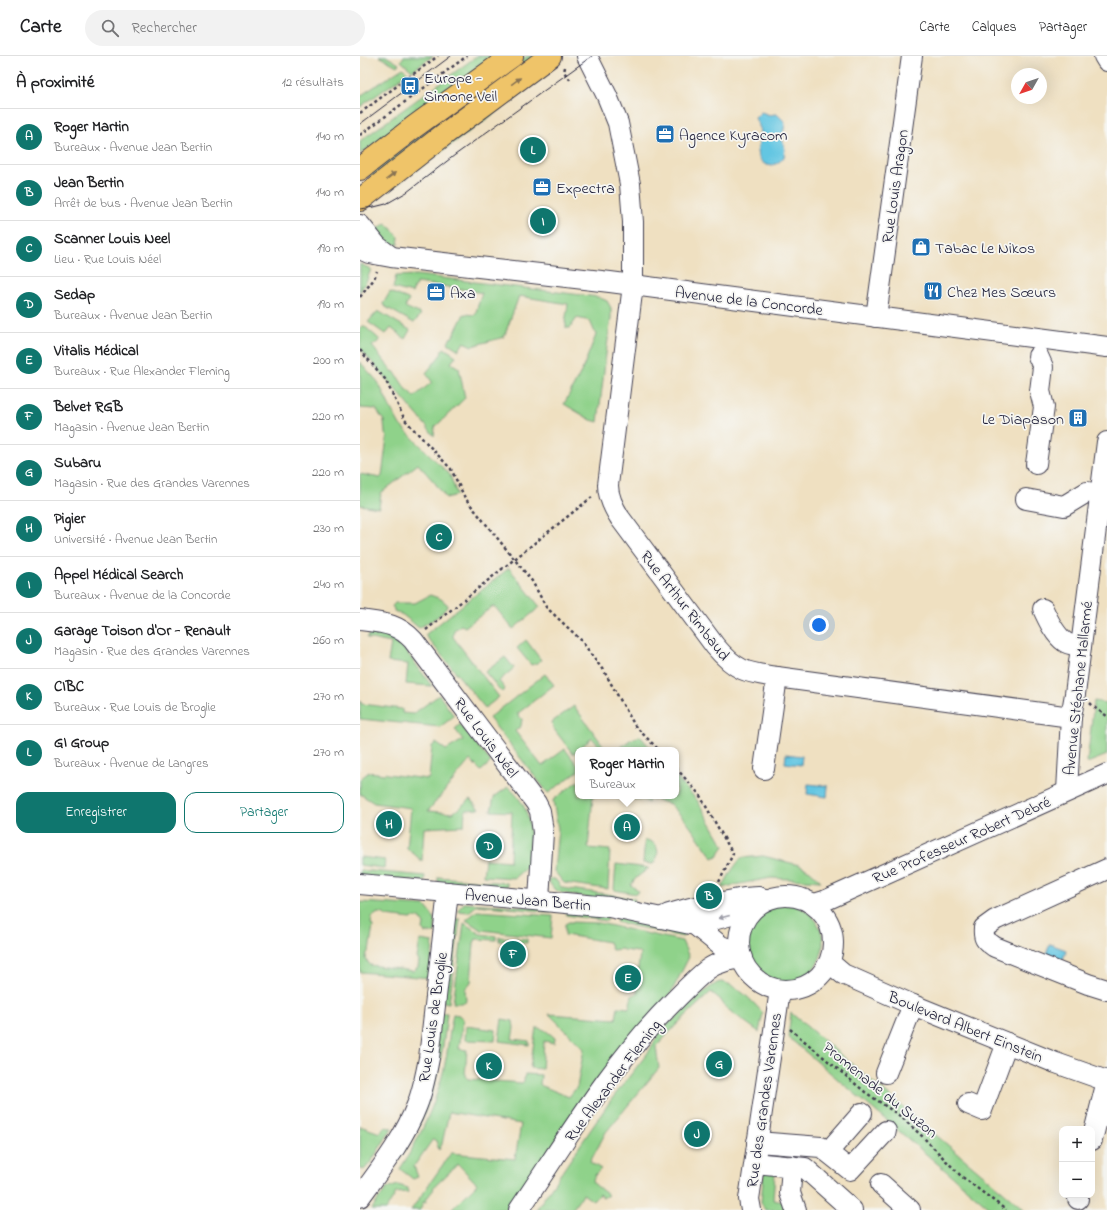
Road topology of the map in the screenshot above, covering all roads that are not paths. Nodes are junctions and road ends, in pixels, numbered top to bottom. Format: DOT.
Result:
graph roads {
  1 [pos="512,56"];
  2 [pos="587,56"];
  3 [pos="912,56"];
  4 [pos="1104,56"];
  5 [pos="557,60"];
  6 [pos="1107,61"];
  7 [pos="360,169"];
  8 [pos="360,200"];
  9 [pos="360,225"];
  10 [pos="360,249"];
  11 [pos="385,262"];
  12 [pos="633,285"];
  13 [pos="876,317"];
  14 [pos="1039,347"];
  15 [pos="1107,347"];
  16 [pos="1034,400"];
  17 [pos="1107,442"];
  18 [pos="1036,464"];
  19 [pos="1100,494"];
  20 [pos="1026,498"];
  21 [pos="1043,609"];
  22 [pos="360,620"];
  23 [pos="1081,646"];
  24 [pos="777,677"];
  25 [pos="1071,716"];
  26 [pos="764,769"];
  27 [pos="1107,774"];
  28 [pos="1066,791"];
  29 [pos="1107,869"];
  30 [pos="360,884"];
  31 [pos="448,892"];
  32 [pos="539,900"];
  33 [pos="760,904"];
  34 [pos="814,904"];
  35 [pos="661,918"];
  36 [pos="695,925"];
  37 [pos="741,956"];
  38 [pos="830,963"];
  39 [pos="709,969"];
  40 [pos="780,990"];
  41 [pos="1107,990"];
  42 [pos="913,1005"];
  43 [pos="1007,1042"];
  44 [pos="886,1073"];
  45 [pos="1107,1081"];
  46 [pos="981,1110"];
  47 [pos="862,1113"];
  48 [pos="1095,1128"];
  49 [pos="886,1131"];
  50 [pos="757,1142"];
  51 [pos="828,1152"];
  52 [pos="755,1163"];
  53 [pos="792,1166"];
  54 [pos="881,1184"];
  55 [pos="360,1197"];
  56 [pos="519,1210"];
  57 [pos="751,1210"];
  58 [pos="796,1210"];
  59 [pos="852,1210"];
  60 [pos="910,1210"];
  1 -- 7 [label="main road"];
  2 -- 12 [label="street, Rue Arthur Rimbaud"];
  3 -- 13 [label="street, Rue Louis Aragon"];
  4 -- 6 [label="street"];
  8 -- 5 [label="main road, one-way"];
  9 -- 11 [label="street"];
  10 -- 11 [label="street, Avenue de la Concorde"];
  11 -- 12 [label="street, Avenue de la Concorde"];
  12 -- 13 [label="street, Avenue de la Concorde"];
  12 -- 24 [label="street, Rue Arthur Rimbaud"];
  13 -- 14 [label="street, Avenue de la Concorde"];
  14 -- 15 [label="street, Avenue de la Concorde"];
  14 -- 16 [label="street"];
  14 -- 18 [label="street"];
  17 -- 19 [label="street, Avenue Stéphane Mallarmé"];
  19 -- 20 [label="street"];
  19 -- 23 [label="street, Avenue Stéphane Mallarmé"];
  21 -- 23 [label="street"];
  22 -- 32 [label="street, Rue Louis Néel"];
  23 -- 25 [label="street, Avenue Stéphane Mallarmé"];
  24 -- 25 [label="street, Rue Arthur Rimbaud"];
  24 -- 26 [label="street"];
  25 -- 28 [label="street, Avenue Stéphane Mallarmé"];
  27 -- 28 [label="street, Rue Professeur Robert Debré"];
  28 -- 34 [label="street, Rue Professeur Robert Debré"];
  29 -- 41 [label="street"];
  30 -- 31 [label="street, Avenue Jean Bertin"];
  31 -- 32 [label="street, Avenue Jean Bertin"];
  31 -- 55 [label="street, Rue Louis de Broglie"];
  32 -- 35 [label="street, Avenue Jean Bertin"];
  33 -- 34 [label="street"];
  33 -- 35 [label="street"];
  33 -- 36 [label="street, Avenue Jean Bertin, one-way"];
  33 -- 37 [label="street"];
  34 -- 38 [label="street"];
  35 -- 36 [label="street, Avenue Jean Bertin"];
  36 -- 37 [label="street, Avenue Jean Bertin"];
  36 -- 39 [label="street"];
  37 -- 39 [label="street, Rue Alexander Fleming"];
  37 -- 40 [label="street"];
  38 -- 40 [label="street"];
  38 -- 42 [label="street, Boulevard Albert Einstein"];
  39 -- 56 [label="street, Rue Alexander Fleming"];
  40 -- 50 [label="street, Rue des Grandes Varennes"];
  42 -- 43 [label="street, Boulevard Albert Einstein"];
  42 -- 44 [label="street"];
  43 -- 45 [label="street, Boulevard Albert Einstein"];
  43 -- 46 [label="street"];
  45 -- 48 [label="street"];
  47 -- 51 [label="street"];
  49 -- 51 [label="street"];
  50 -- 51 [label="street"];
  50 -- 52 [label="street, Rue des Grandes Varennes"];
  52 -- 53 [label="street"];
  52 -- 57 [label="street, Rue des Grandes Varennes"];
  53 -- 58 [label="street"];
  53 -- 59 [label="street"];
  54 -- 60 [label="street"];
}
